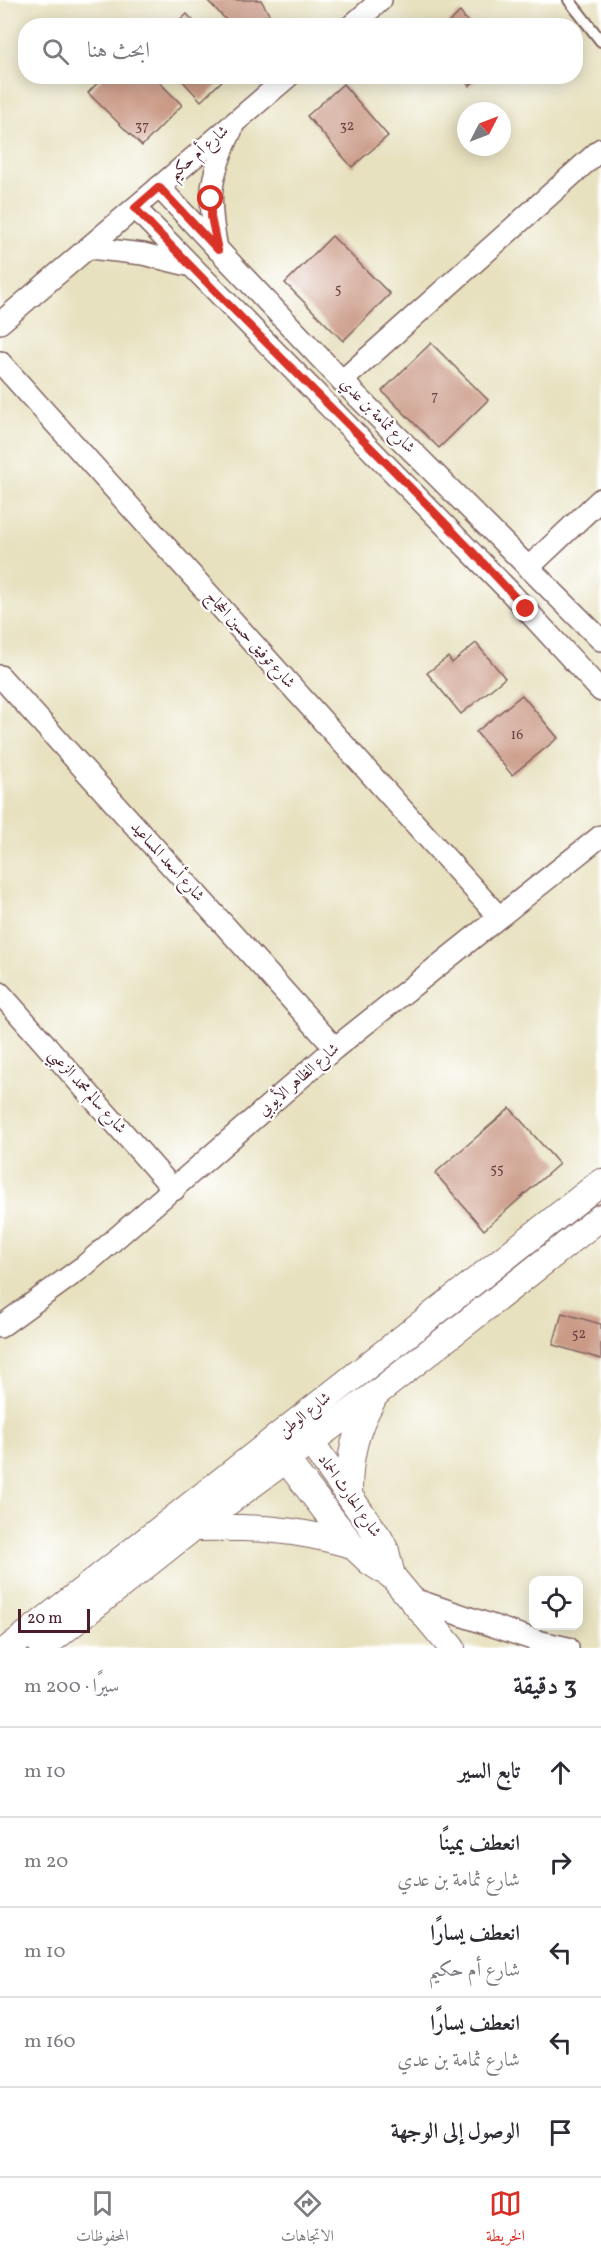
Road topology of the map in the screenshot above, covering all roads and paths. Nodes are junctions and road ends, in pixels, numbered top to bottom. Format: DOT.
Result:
graph roads {
  1 [pos="381,0"];
  2 [pos="569,0"];
  3 [pos="360,18"];
  4 [pos="601,41"];
  5 [pos="279,84"];
  6 [pos="236,120"];
  7 [pos="601,149"];
  8 [pos="159,187"];
  9 [pos="135,208"];
  10 [pos="90,248"];
  11 [pos="218,250"];
  12 [pos="188,265"];
  13 [pos="0,323"];
  14 [pos="0,363"];
  15 [pos="342,381"];
  16 [pos="601,499"];
  17 [pos="528,568"];
  18 [pos="601,640"];
  19 [pos="0,676"];
  20 [pos="601,691"];
  21 [pos="601,836"];
  22 [pos="499,917"];
  23 [pos="0,993"];
  24 [pos="334,1048"];
  25 [pos="601,1182"];
  26 [pos="174,1190"];
  27 [pos="601,1217"];
  28 [pos="0,1326"];
  29 [pos="376,1394"];
  30 [pos="295,1422"];
  31 [pos="271,1441"];
  32 [pos="311,1442"];
  33 [pos="287,1461"];
  34 [pos="349,1493"];
  35 [pos="194,1528"];
  36 [pos="352,1545"];
  37 [pos="392,1576"];
  38 [pos="410,1598"];
  39 [pos="9,1648"];
  40 [pos="42,1648"];
  41 [pos="452,1648"];
  42 [pos="568,1648"];
  1 -- 3 [label="street"];
  2 -- 4 [label="lane"];
  5 -- 6 [label="street, شارع أم حكيم"];
  6 -- 8 [label="street, شارع أم حكيم"];
  6 -- 11 [label="street"];
  7 -- 15 [label="street"];
  8 -- 9 [label="street, شارع أم حكيم"];
  8 -- 11 [label="street, شارع ثمامة بن عدي"];
  9 -- 10 [label="street, شارع أم حكيم"];
  9 -- 12 [label="street, شارع ثمامة بن عدي"];
  10 -- 12 [label="street"];
  10 -- 13 [label="street, شارع أم حكيم"];
  11 -- 15 [label="street, شارع ثمامة بن عدي"];
  12 -- 20 [label="street, شارع ثمامة بن عدي"];
  14 -- 22 [label="street, شارع توفيق حسين الحجاج"];
  15 -- 17 [label="street, شارع ثمامة بن عدي"];
  16 -- 17 [label="street"];
  17 -- 18 [label="street, شارع ثمامة بن عدي"];
  19 -- 24 [label="street, شارع أسعد المساعيد"];
  21 -- 22 [label="street, شارع الظاهر الأيوبي"];
  22 -- 24 [label="street, شارع الظاهر الأيوبي"];
  23 -- 26 [label="street, شارع سالم محمد الزعبي"];
  24 -- 26 [label="street, شارع الظاهر الأيوبي"];
  25 -- 30 [label="street, شارع الوطن"];
  26 -- 28 [label="street, شارع الظاهر الأيوبي"];
  27 -- 29 [label="street, شارع الوطن"];
  29 -- 32 [label="street, شارع الوطن"];
  29 -- 34 [label="street"];
  30 -- 31 [label="street, شارع الوطن"];
  30 -- 32 [label="street, شارع الحارث الحماد"];
  31 -- 33 [label="street, شارع الحارث الحماد"];
  31 -- 39 [label="street, شارع الوطن"];
  32 -- 33 [label="street, شارع الوطن"];
  32 -- 34 [label="street, شارع الحارث الحماد"];
  33 -- 35 [label="street, شارع الوطن"];
  33 -- 36 [label="street, شارع الحارث الحماد"];
  34 -- 37 [label="street, شارع الحارث الحماد"];
  35 -- 36 [label="street"];
  35 -- 40 [label="street, شارع الوطن"];
  36 -- 37 [label="street, شارع الحارث الحماد"];
  37 -- 38 [label="street, شارع الحارث الحماد"];
  38 -- 41 [label="street, شارع الحارث الحماد"];
  38 -- 42 [label="street"];
}
